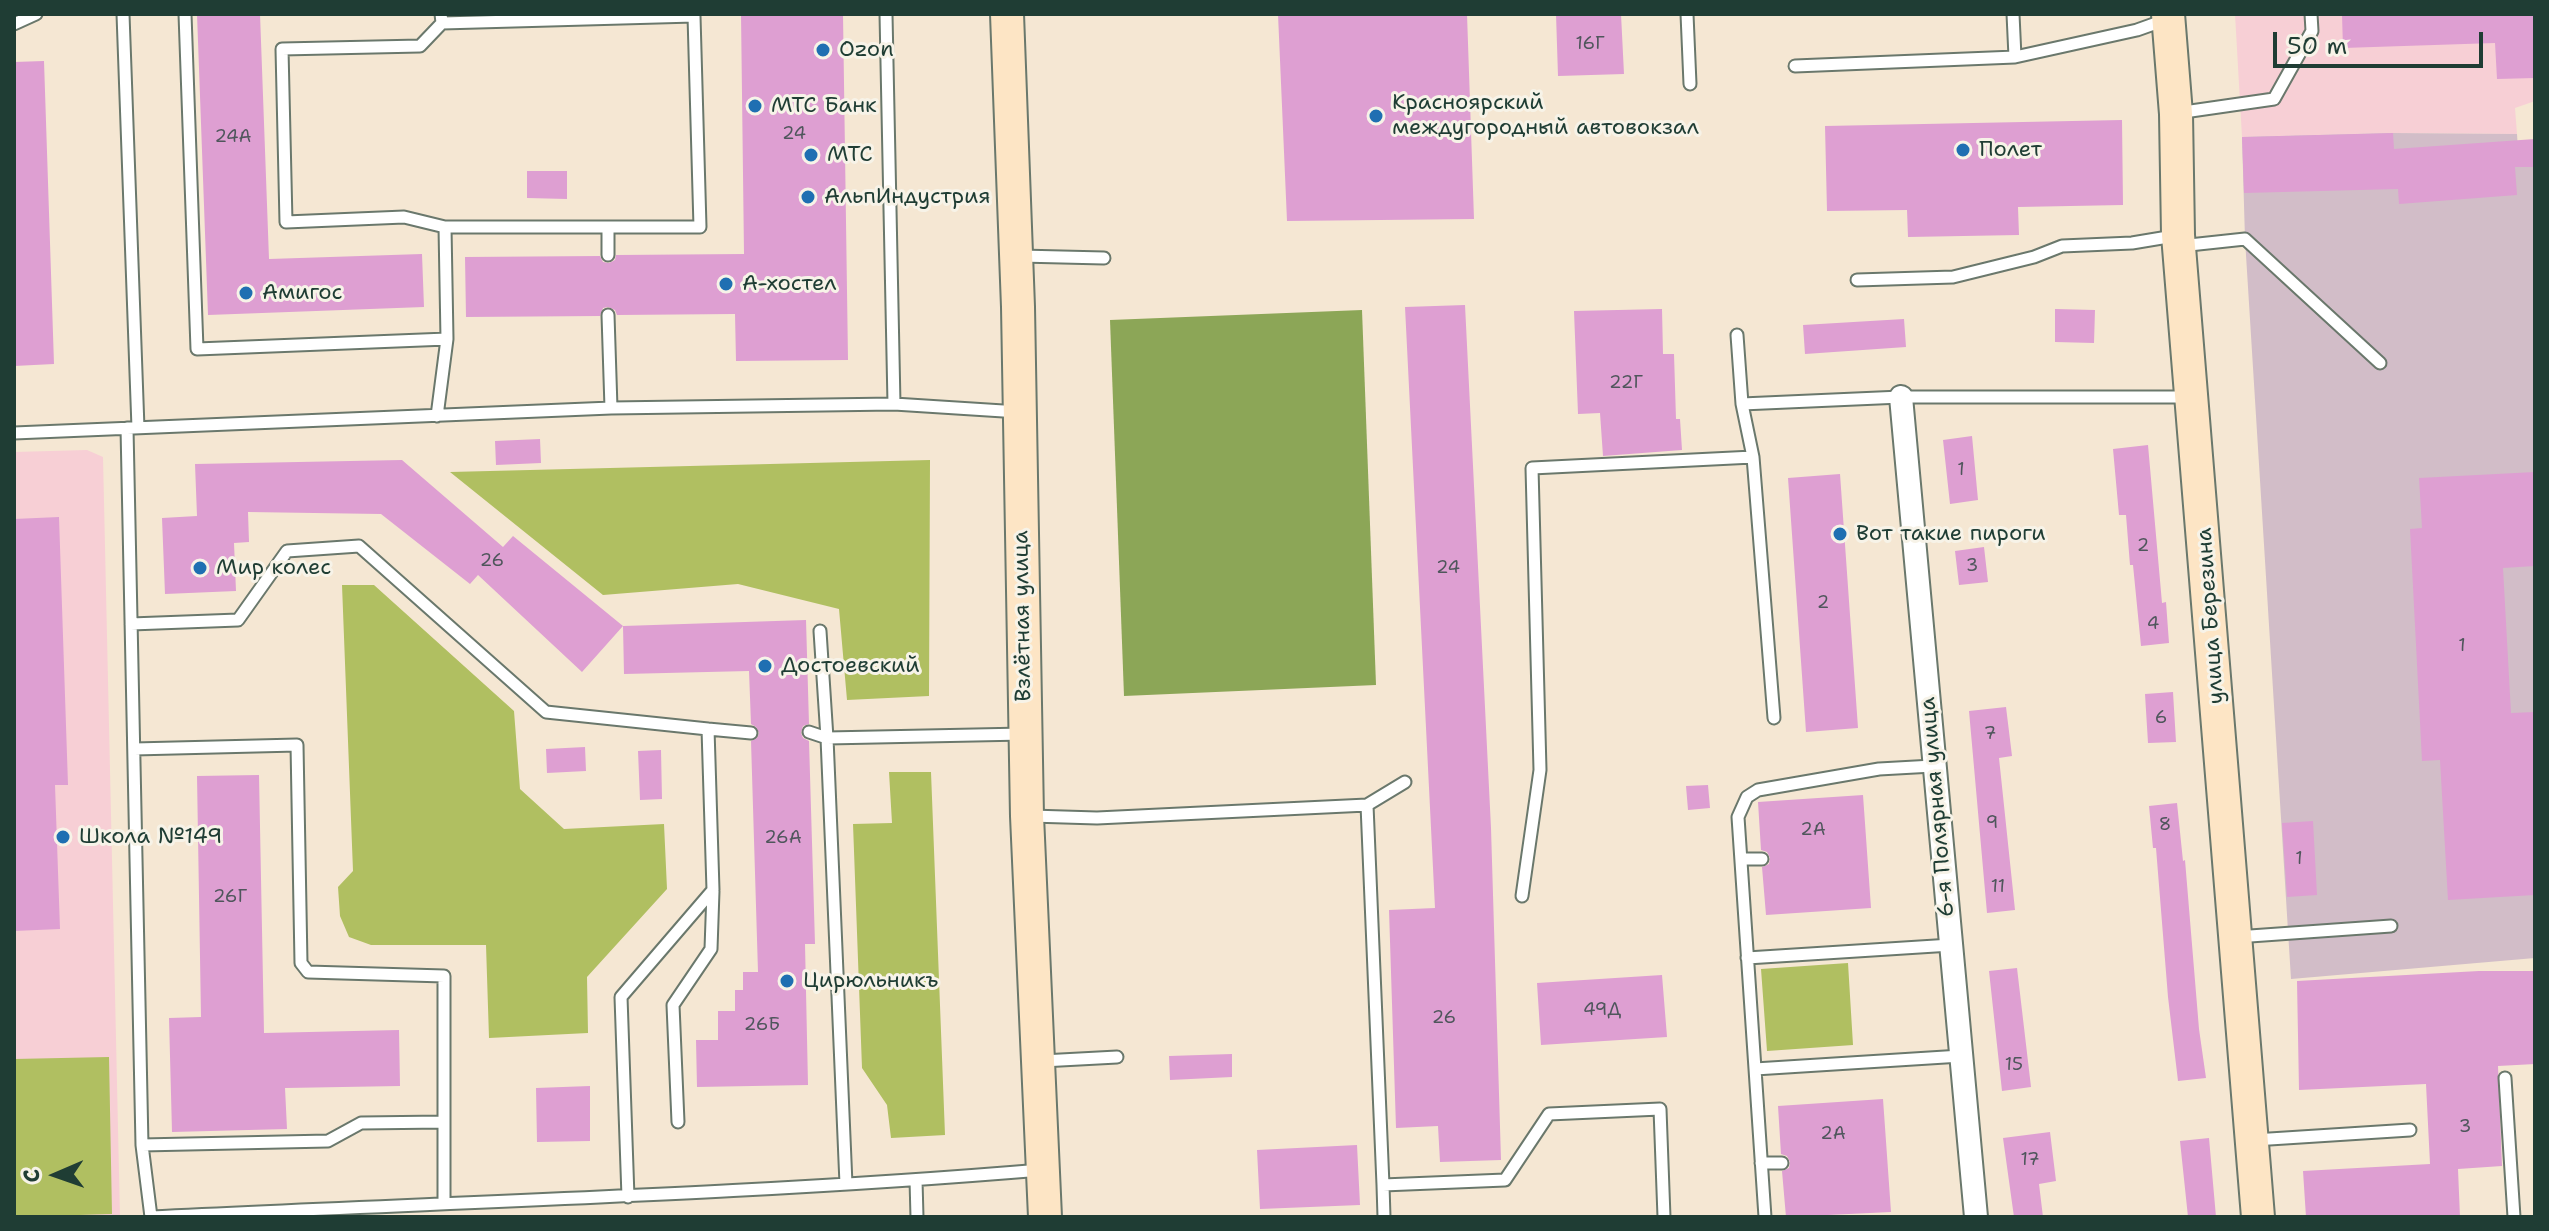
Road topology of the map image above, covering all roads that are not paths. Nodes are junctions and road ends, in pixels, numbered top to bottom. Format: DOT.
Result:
graph roads {
  1 [pos="36,14"];
  2 [pos="123,14"];
  3 [pos="185,14"];
  4 [pos="886,14"];
  5 [pos="1007,14"];
  6 [pos="1687,14"];
  7 [pos="2013,14"];
  8 [pos="2311,14"];
  9 [pos="694,15"];
  10 [pos="2169,16"];
  11 [pos="442,18"];
  12 [pos="14,24"];
  13 [pos="2015,57"];
  14 [pos="1795,66"];
  15 [pos="1690,84"];
  16 [pos="2176,114"];
  17 [pos="445,227"];
  18 [pos="608,227"];
  19 [pos="2179,240"];
  20 [pos="608,255"];
  21 [pos="1017,256"];
  22 [pos="1104,258"];
  23 [pos="1857,280"];
  24 [pos="608,315"];
  25 [pos="1737,335"];
  26 [pos="447,339"];
  27 [pos="2380,363"];
  28 [pos="1901,397"];
  29 [pos="2193,397"];
  30 [pos="894,404"];
  31 [pos="1742,404"];
  32 [pos="611,408"];
  33 [pos="1019,412"];
  34 [pos="437,416"];
  35 [pos="133,428"];
  36 [pos="14,433"];
  37 [pos="1753,457"];
  38 [pos="131,624"];
  39 [pos="820,631"];
  40 [pos="1774,718"];
  41 [pos="708,729"];
  42 [pos="809,732"];
  43 [pos="751,733"];
  44 [pos="1025,734"];
  45 [pos="827,738"];
  46 [pos="134,749"];
  47 [pos="1933,766"];
  48 [pos="1405,782"];
  49 [pos="1367,805"];
  50 [pos="1027,816"];
  51 [pos="1741,859"];
  52 [pos="1762,859"];
  53 [pos="713,890"];
  54 [pos="1522,896"];
  55 [pos="2391,926"];
  56 [pos="2236,937"];
  57 [pos="1951,945"];
  58 [pos="1747,958"];
  59 [pos="1961,1056"];
  60 [pos="1117,1057"];
  61 [pos="1038,1061"];
  62 [pos="1755,1069"];
  63 [pos="2505,1078"];
  64 [pos="443,1122"];
  65 [pos="678,1122"];
  66 [pos="2410,1130"];
  67 [pos="2253,1140"];
  68 [pos="142,1145"];
  69 [pos="1761,1163"];
  70 [pos="1782,1163"];
  71 [pos="1044,1170"];
  72 [pos="916,1180"];
  73 [pos="846,1184"];
  74 [pos="1383,1185"];
  75 [pos="628,1197"];
  76 [pos="444,1202"];
  77 [pos="151,1217"];
  78 [pos="917,1217"];
  79 [pos="1045,1217"];
  80 [pos="1384,1217"];
  81 [pos="1664,1217"];
  82 [pos="1765,1217"];
  83 [pos="1976,1217"];
  84 [pos="2258,1217"];
  85 [pos="2514,1217"];
  1 -- 12 [label="lane"];
  2 -- 35 [label="lane"];
  3 -- 26 [label="lane"];
  4 -- 30 [label="lane"];
  5 -- 21 [label="main road, Взлётная улица"];
  6 -- 15 [label="lane"];
  7 -- 13 [label="lane"];
  8 -- 16 [label="lane"];
  9 -- 11 [label="lane"];
  9 -- 18 [label="lane"];
  10 -- 13 [label="lane"];
  10 -- 16 [label="main road, улица Березина"];
  11 -- 17 [label="lane"];
  13 -- 14 [label="lane"];
  16 -- 19 [label="main road, улица Березина"];
  17 -- 18 [label="lane"];
  17 -- 26 [label="lane"];
  18 -- 20 [label="lane"];
  19 -- 23 [label="lane"];
  19 -- 27 [label="lane"];
  19 -- 29 [label="main road, улица Березина"];
  21 -- 22 [label="lane"];
  21 -- 33 [label="main road, Взлётная улица"];
  24 -- 32 [label="lane"];
  25 -- 31 [label="lane"];
  26 -- 34 [label="lane"];
  28 -- 29 [label="lane"];
  28 -- 31 [label="lane"];
  28 -- 47 [label="street, 6-я Полярная улица"];
  29 -- 56 [label="main road, улица Березина"];
  30 -- 32 [label="lane"];
  30 -- 33 [label="lane"];
  31 -- 37 [label="lane"];
  32 -- 34 [label="lane"];
  33 -- 44 [label="main road, Взлётная улица"];
  34 -- 35 [label="lane"];
  35 -- 36 [label="lane"];
  35 -- 38 [label="lane"];
  37 -- 40 [label="lane"];
  37 -- 54 [label="lane"];
  38 -- 41 [label="lane"];
  38 -- 46 [label="lane"];
  39 -- 45 [label="lane"];
  41 -- 43 [label="lane"];
  41 -- 53 [label="lane"];
  42 -- 45 [label="lane"];
  44 -- 45 [label="lane"];
  44 -- 50 [label="main road, Взлётная улица"];
  45 -- 73 [label="lane"];
  46 -- 64 [label="lane"];
  46 -- 68 [label="lane"];
  47 -- 51 [label="lane"];
  47 -- 57 [label="street, 6-я Полярная улица"];
  48 -- 49 [label="lane"];
  49 -- 50 [label="lane"];
  49 -- 74 [label="lane"];
  50 -- 61 [label="main road, Взлётная улица"];
  51 -- 52 [label="lane"];
  51 -- 58 [label="lane"];
  53 -- 65 [label="lane"];
  53 -- 75 [label="lane"];
  55 -- 56 [label="lane"];
  56 -- 67 [label="main road, улица Березина"];
  57 -- 58 [label="lane"];
  57 -- 59 [label="street, 6-я Полярная улица"];
  58 -- 62 [label="lane"];
  59 -- 62 [label="lane"];
  59 -- 83 [label="street, 6-я Полярная улица"];
  60 -- 61 [label="lane"];
  61 -- 71 [label="main road, Взлётная улица"];
  62 -- 69 [label="lane"];
  63 -- 85 [label="lane"];
  64 -- 68 [label="lane"];
  64 -- 76 [label="lane"];
  66 -- 67 [label="lane"];
  67 -- 84 [label="main road, улица Березина"];
  68 -- 77 [label="lane"];
  69 -- 70 [label="lane"];
  69 -- 82 [label="lane"];
  71 -- 72 [label="lane"];
  71 -- 79 [label="main road, Взлётная улица"];
  72 -- 73 [label="lane"];
  72 -- 78 [label="lane"];
  73 -- 75 [label="lane"];
  74 -- 80 [label="lane"];
  74 -- 81 [label="lane"];
  75 -- 76 [label="lane"];
  76 -- 77 [label="lane"];
}
